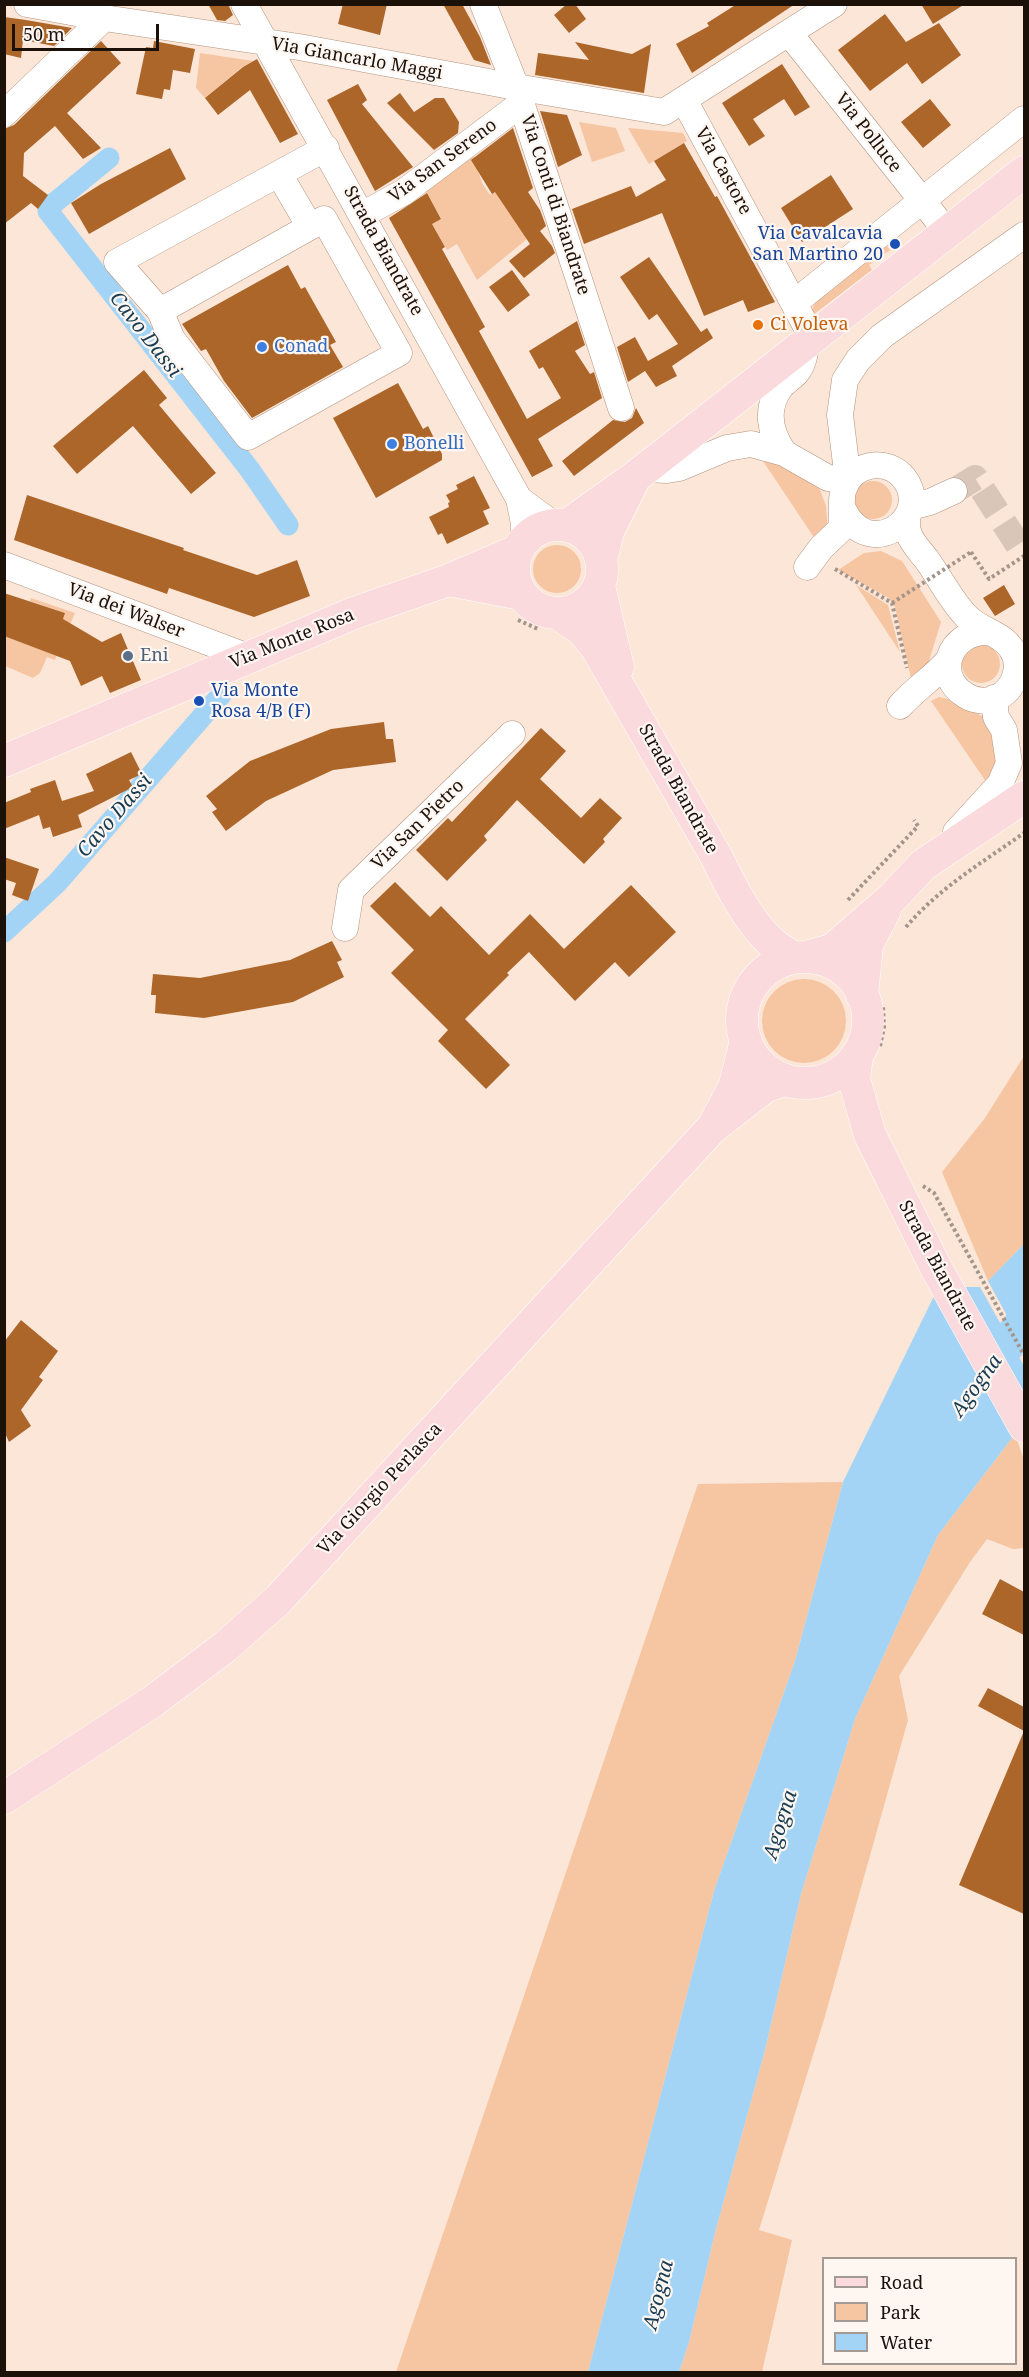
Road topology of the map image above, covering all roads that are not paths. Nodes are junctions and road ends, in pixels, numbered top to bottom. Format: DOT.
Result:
graph roads {
  1 [pos="27,4"];
  2 [pos="244,4"];
  3 [pos="483,4"];
  4 [pos="834,4"];
  5 [pos="104,18"];
  6 [pos="789,33"];
  7 [pos="265,43"];
  8 [pos="519,95"];
  9 [pos="684,100"];
  10 [pos="4,114"];
  11 [pos="1024,119"];
  12 [pos="326,148"];
  13 [pos="1024,172"];
  14 [pos="279,174"];
  15 [pos="921,201"];
  16 [pos="362,215"];
  17 [pos="310,227"];
  18 [pos="947,232"];
  19 [pos="1024,235"];
  20 [pos="794,303"];
  21 [pos="160,311"];
  22 [pos="810,339"];
  23 [pos="621,408"];
  24 [pos="784,453"];
  25 [pos="639,473"];
  26 [pos="954,491"];
  27 [pos="840,493"];
  28 [pos="519,499"];
  29 [pos="909,511"];
  30 [pos="560,526"];
  31 [pos="876,534"];
  32 [pos="520,546"];
  33 [pos="4,565"];
  34 [pos="600,573"];
  35 [pos="449,580"];
  36 [pos="519,607"];
  37 [pos="551,622"];
  38 [pos="986,632"];
  39 [pos="952,652"];
  40 [pos="248,657"];
  41 [pos="1020,660"];
  42 [pos="957,689"];
  43 [pos="623,692"];
  44 [pos="1007,698"];
  45 [pos="512,734"];
  46 [pos="1014,737"];
  47 [pos="4,761"];
  48 [pos="1024,797"];
  49 [pos="923,865"];
  50 [pos="731,886"];
  51 [pos="891,900"];
  52 [pos="345,928"];
  53 [pos="800,957"];
  54 [pos="752,986"];
  55 [pos="872,998"];
  56 [pos="746,1041"];
  57 [pos="867,1055"];
  58 [pos="798,1081"];
  59 [pos="711,1129"];
  60 [pos="870,1135"];
  61 [pos="1024,1425"];
  62 [pos="4,1798"];
  1 -- 5 [label="street, Via Giancarlo Maggi"];
  2 -- 7 [label="street, Strada Biandrate"];
  3 -- 8 [label="street, Via Conti di Biandrate"];
  4 -- 6 [label="street, Via Giancarlo Maggi"];
  5 -- 7 [label="street, Via Giancarlo Maggi"];
  5 -- 10 [label="street"];
  6 -- 9 [label="street, Via Giancarlo Maggi"];
  6 -- 15 [label="street, Via Polluce"];
  7 -- 8 [label="street, Via Giancarlo Maggi"];
  7 -- 12 [label="street, Strada Biandrate"];
  8 -- 9 [label="street, Via Giancarlo Maggi"];
  8 -- 16 [label="street, Via San Sereno"];
  8 -- 23 [label="street, Via Conti di Biandrate"];
  9 -- 20 [label="street, Via Castore"];
  11 -- 15 [label="street"];
  12 -- 14 [label="street"];
  12 -- 16 [label="street, Strada Biandrate"];
  13 -- 18 [label="main road"];
  14 -- 17 [label="street"];
  14 -- 21 [label="street"];
  15 -- 18 [label="street, Via Polluce"];
  15 -- 20 [label="street"];
  16 -- 28 [label="street, Strada Biandrate"];
  17 -- 21 [label="street"];
  17 -- 21 [label="street"];
  18 -- 22 [label="main road"];
  19 -- 27 [label="street"];
  20 -- 22 [label="street, Via Castore"];
  22 -- 24 [label="street"];
  22 -- 25 [label="main road"];
  24 -- 25 [label="street"];
  24 -- 27 [label="street"];
  25 -- 30 [label="main road"];
  25 -- 34 [label="main road"];
  26 -- 29 [label="street"];
  27 -- 29 [label="street"];
  27 -- 31 [label="street"];
  27 -- 31 [label="street"];
  28 -- 30 [label="street, Strada Biandrate"];
  28 -- 32 [label="street, Strada Biandrate"];
  29 -- 31 [label="street"];
  29 -- 38 [label="street"];
  30 -- 32 [label="main road"];
  30 -- 34 [label="main road"];
  31 -- 39 [label="street"];
  32 -- 35 [label="main road, Via Monte Rosa"];
  32 -- 36 [label="main road"];
  33 -- 40 [label="street, Via dei Walser"];
  34 -- 37 [label="main road"];
  34 -- 43 [label="main road, Strada Biandrate"];
  35 -- 36 [label="main road"];
  35 -- 40 [label="main road, Via Monte Rosa"];
  36 -- 37 [label="main road"];
  37 -- 43 [label="main road, Strada Biandrate"];
  38 -- 39 [label="street"];
  38 -- 41 [label="street"];
  39 -- 42 [label="street"];
  39 -- 42 [label="street"];
  40 -- 47 [label="main road, Via Monte Rosa"];
  41 -- 44 [label="street"];
  42 -- 44 [label="street"];
  43 -- 50 [label="main road, Strada Biandrate"];
  44 -- 46 [label="street"];
  45 -- 52 [label="street, Via San Pietro"];
  46 -- 49 [label="street"];
  48 -- 49 [label="main road"];
  49 -- 51 [label="main road"];
  50 -- 53 [label="main road, Strada Biandrate"];
  50 -- 54 [label="main road, Strada Biandrate"];
  51 -- 53 [label="main road"];
  51 -- 55 [label="main road"];
  53 -- 54 [label="main road"];
  53 -- 55 [label="main road"];
  54 -- 56 [label="main road"];
  55 -- 57 [label="main road"];
  56 -- 58 [label="main road"];
  56 -- 59 [label="main road, Via Giorgio Perlasca"];
  57 -- 58 [label="main road"];
  57 -- 60 [label="main road, Strada Biandrate"];
  58 -- 59 [label="main road, Via Giorgio Perlasca"];
  58 -- 60 [label="main road, Strada Biandrate"];
  59 -- 62 [label="main road, Via Giorgio Perlasca"];
  60 -- 61 [label="main road, Strada Biandrate"];
}
